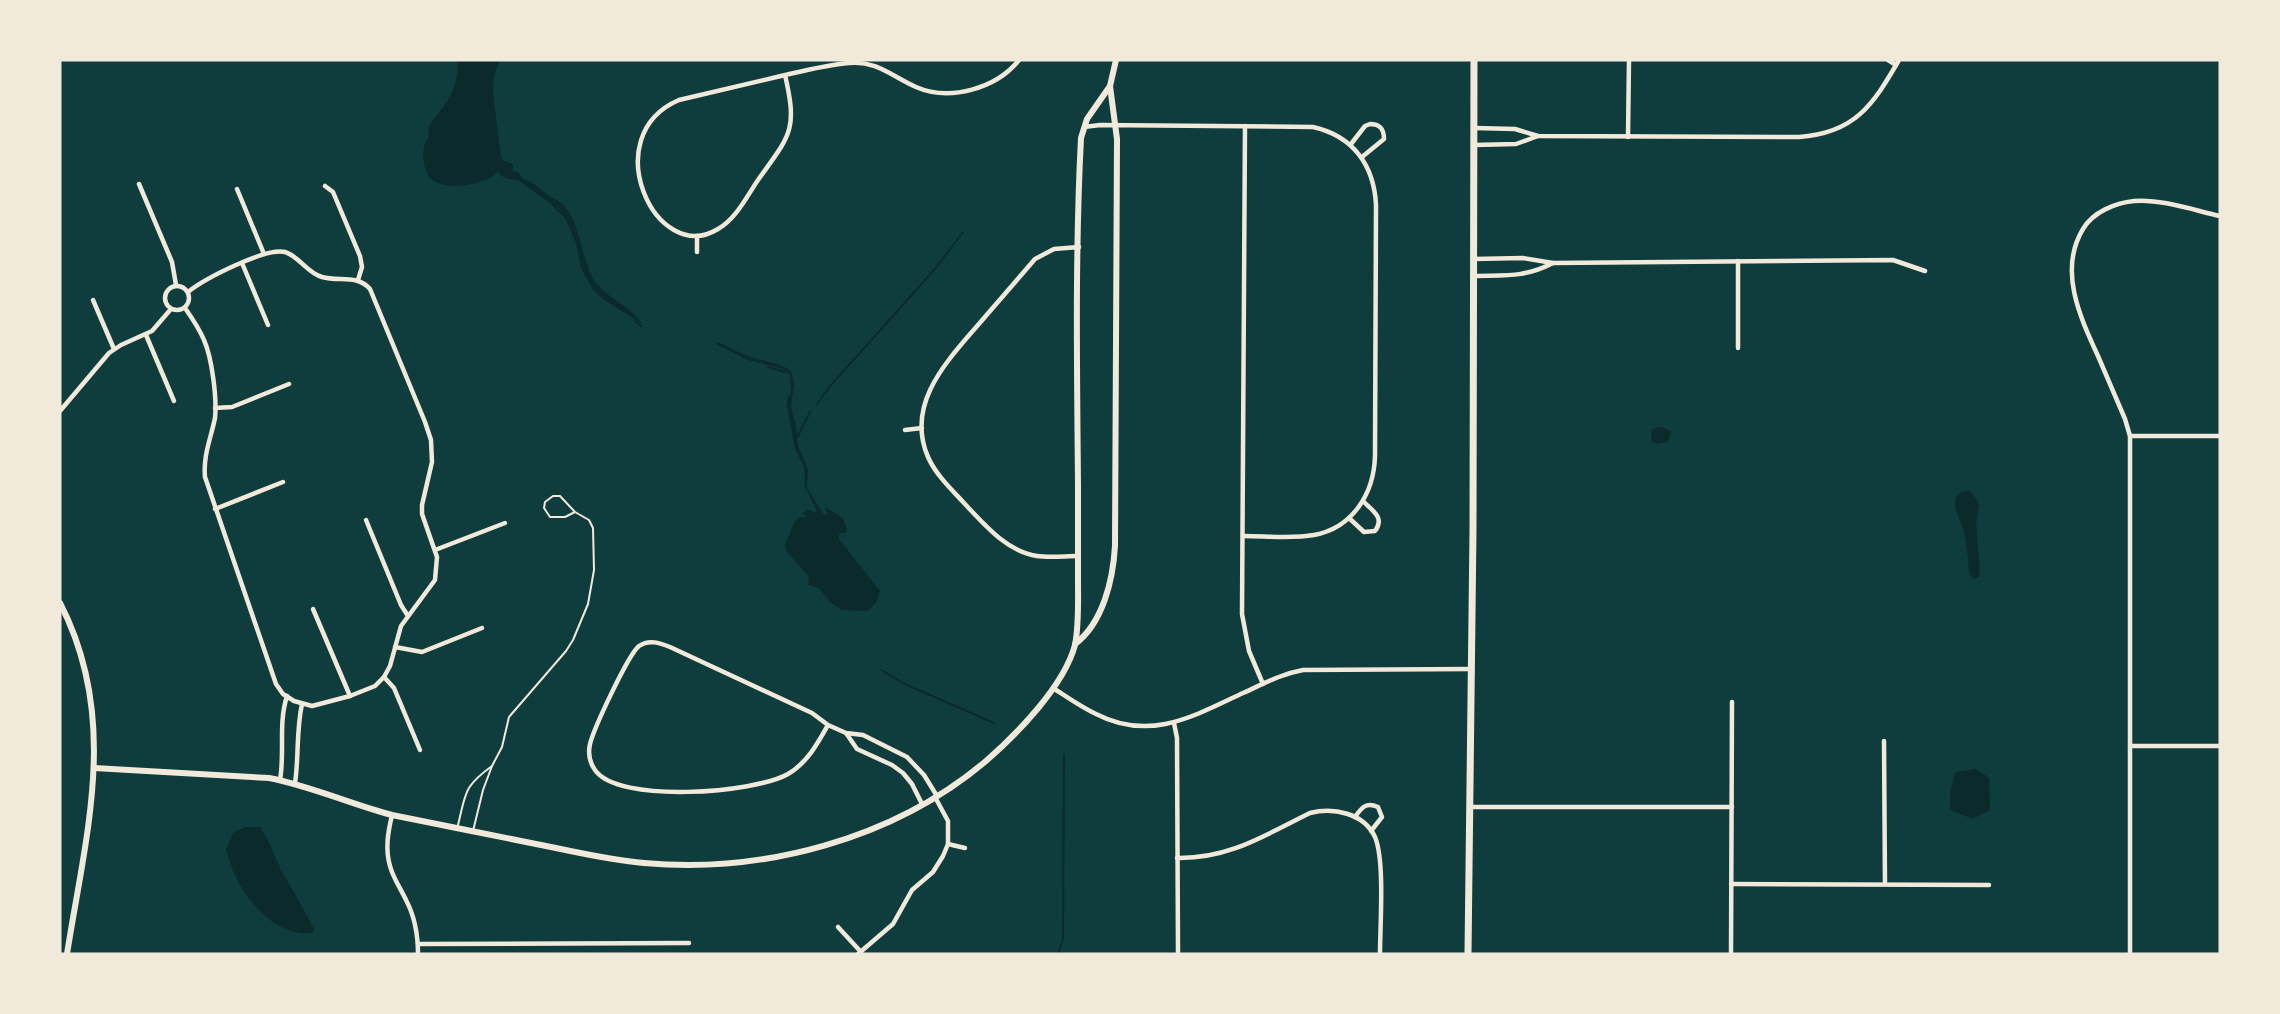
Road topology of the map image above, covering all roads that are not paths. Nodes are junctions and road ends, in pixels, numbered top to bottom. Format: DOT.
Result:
graph roads {
  1 [pos="1019,60"];
  2 [pos="1116,60"];
  3 [pos="1474,60"];
  4 [pos="1629,60"];
  5 [pos="1888,60"];
  6 [pos="1898,62"];
  7 [pos="785,75"];
  8 [pos="1110,86"];
  9 [pos="1117,126"];
  10 [pos="1245,126"];
  11 [pos="1084,127"];
  12 [pos="1474,128"];
  13 [pos="1538,136"];
  14 [pos="1628,137"];
  15 [pos="1351,144"];
  16 [pos="1474,145"];
  17 [pos="1362,157"];
  18 [pos="139,184"];
  19 [pos="325,186"];
  20 [pos="237,189"];
  21 [pos="2220,216"];
  22 [pos="696,236"];
  23 [pos="1079,247"];
  24 [pos="697,252"];
  25 [pos="264,254"];
  26 [pos="1474,259"];
  27 [pos="1738,261"];
  28 [pos="242,263"];
  29 [pos="1553,263"];
  30 [pos="1925,271"];
  31 [pos="1474,276"];
  32 [pos="358,280"];
  33 [pos="176,285"];
  34 [pos="188,291"];
  35 [pos="93,300"];
  36 [pos="184,308"];
  37 [pos="171,309"];
  38 [pos="268,325"];
  39 [pos="146,335"];
  40 [pos="1738,348"];
  41 [pos="114,349"];
  42 [pos="289,384"];
  43 [pos="174,401"];
  44 [pos="215,408"];
  45 [pos="60,411"];
  46 [pos="922,428"];
  47 [pos="905,430"];
  48 [pos="2130,436"];
  49 [pos="2220,436"];
  50 [pos="283,482"];
  51 [pos="1364,502"];
  52 [pos="215,509"];
  53 [pos="575,512"];
  54 [pos="1349,518"];
  55 [pos="366,520"];
  56 [pos="506,523"];
  57 [pos="1243,536"];
  58 [pos="435,550"];
  59 [pos="1078,556"];
  60 [pos="60,603"];
  61 [pos="314,609"];
  62 [pos="408,616"];
  63 [pos="482,628"];
  64 [pos="1075,644"];
  65 [pos="394,647"];
  66 [pos="1472,669"];
  67 [pos="384,677"];
  68 [pos="1263,684"];
  69 [pos="1053,688"];
  70 [pos="287,696"];
  71 [pos="350,696"];
  72 [pos="1732,702"];
  73 [pos="302,704"];
  74 [pos="1174,723"];
  75 [pos="828,725"];
  76 [pos="846,733"];
  77 [pos="1884,741"];
  78 [pos="2130,746"];
  79 [pos="2220,746"];
  80 [pos="297,748"];
  81 [pos="283,749"];
  82 [pos="420,750"];
  83 [pos="900,753"];
  84 [pos="892,765"];
  85 [pos="492,766"];
  86 [pos="94,768"];
  87 [pos="280,780"];
  88 [pos="294,783"];
  89 [pos="936,796"];
  90 [pos="922,804"];
  91 [pos="1470,807"];
  92 [pos="1732,807"];
  93 [pos="392,815"];
  94 [pos="1355,817"];
  95 [pos="457,828"];
  96 [pos="473,831"];
  97 [pos="1371,831"];
  98 [pos="948,844"];
  99 [pos="965,848"];
  100 [pos="1177,858"];
  101 [pos="1731,884"];
  102 [pos="1885,884"];
  103 [pos="1989,885"];
  104 [pos="838,927"];
  105 [pos="418,944"];
  106 [pos="689,944"];
  107 [pos="859,953"];
  108 [pos="67,954"];
  109 [pos="418,954"];
  110 [pos="1178,954"];
  111 [pos="1380,954"];
  112 [pos="1468,954"];
  113 [pos="1731,954"];
  114 [pos="2130,954"];
  1 -- 7 [label="street"];
  2 -- 8 [label="street"];
  3 -- 12 [label="main road"];
  4 -- 14 [label="street"];
  5 -- 6 [label="street"];
  6 -- 14 [label="street"];
  7 -- 22 [label="street"];
  7 -- 22 [label="street"];
  8 -- 9 [label="street"];
  8 -- 11 [label="street"];
  9 -- 10 [label="street"];
  9 -- 11 [label="street"];
  9 -- 64 [label="street"];
  10 -- 15 [label="street"];
  10 -- 57 [label="street"];
  11 -- 23 [label="street"];
  12 -- 13 [label="street"];
  12 -- 16 [label="main road"];
  13 -- 14 [label="street"];
  13 -- 16 [label="street"];
  15 -- 17 [label="street"];
  15 -- 17 [label="street"];
  16 -- 26 [label="main road"];
  17 -- 51 [label="street"];
  18 -- 33 [label="street"];
  19 -- 32 [label="street"];
  20 -- 25 [label="street"];
  21 -- 48 [label="street"];
  22 -- 24 [label="street"];
  23 -- 46 [label="street"];
  23 -- 59 [label="street"];
  25 -- 28 [label="street"];
  25 -- 32 [label="street"];
  26 -- 29 [label="street"];
  26 -- 31 [label="main road"];
  27 -- 29 [label="street"];
  27 -- 30 [label="street"];
  27 -- 40 [label="street"];
  28 -- 34 [label="street"];
  28 -- 38 [label="street"];
  29 -- 31 [label="street"];
  31 -- 66 [label="main road"];
  32 -- 58 [label="street"];
  33 -- 34 [label="street"];
  33 -- 37 [label="street"];
  34 -- 36 [label="street"];
  35 -- 41 [label="street"];
  36 -- 37 [label="street"];
  36 -- 44 [label="street"];
  37 -- 39 [label="street"];
  39 -- 41 [label="street"];
  39 -- 43 [label="street"];
  41 -- 45 [label="street"];
  42 -- 44 [label="street"];
  44 -- 52 [label="street"];
  46 -- 47 [label="street"];
  46 -- 59 [label="street"];
  48 -- 49 [label="street"];
  48 -- 78 [label="street"];
  50 -- 52 [label="street"];
  51 -- 54 [label="street"];
  51 -- 54 [label="street"];
  52 -- 70 [label="street"];
  53 -- 53 [label="lane"];
  53 -- 85 [label="lane"];
  54 -- 57 [label="street"];
  55 -- 62 [label="street"];
  56 -- 58 [label="street"];
  57 -- 68 [label="street"];
  58 -- 62 [label="street"];
  59 -- 64 [label="street"];
  60 -- 86 [label="street"];
  61 -- 71 [label="street"];
  62 -- 65 [label="street"];
  63 -- 65 [label="street"];
  64 -- 69 [label="street"];
  65 -- 67 [label="street"];
  66 -- 68 [label="street"];
  66 -- 91 [label="main road"];
  67 -- 71 [label="street"];
  67 -- 82 [label="street"];
  68 -- 74 [label="street"];
  69 -- 74 [label="street"];
  69 -- 89 [label="street"];
  70 -- 73 [label="street"];
  70 -- 81 [label="street"];
  71 -- 73 [label="street"];
  72 -- 92 [label="street"];
  73 -- 80 [label="street"];
  74 -- 100 [label="street"];
  75 -- 75 [label="street"];
  75 -- 76 [label="street"];
  76 -- 83 [label="street"];
  76 -- 84 [label="street"];
  77 -- 102 [label="street"];
  78 -- 79 [label="street"];
  78 -- 114 [label="street"];
  80 -- 81 [label="street"];
  80 -- 88 [label="street"];
  81 -- 87 [label="street"];
  83 -- 84 [label="street"];
  83 -- 89 [label="street"];
  84 -- 90 [label="street"];
  85 -- 95 [label="lane"];
  85 -- 96 [label="lane"];
  86 -- 87 [label="street"];
  86 -- 108 [label="street"];
  87 -- 88 [label="street"];
  88 -- 93 [label="street"];
  89 -- 90 [label="street"];
  89 -- 98 [label="street"];
  90 -- 96 [label="street"];
  91 -- 92 [label="street"];
  91 -- 112 [label="main road"];
  92 -- 101 [label="street"];
  93 -- 95 [label="street"];
  93 -- 105 [label="street"];
  94 -- 97 [label="street"];
  94 -- 97 [label="street"];
  94 -- 100 [label="street"];
  95 -- 96 [label="street"];
  97 -- 111 [label="street"];
  98 -- 99 [label="street"];
  98 -- 107 [label="street"];
  100 -- 110 [label="street"];
  101 -- 102 [label="street"];
  101 -- 113 [label="street"];
  102 -- 103 [label="street"];
  104 -- 107 [label="street"];
  105 -- 106 [label="street"];
  105 -- 109 [label="street"];
}
